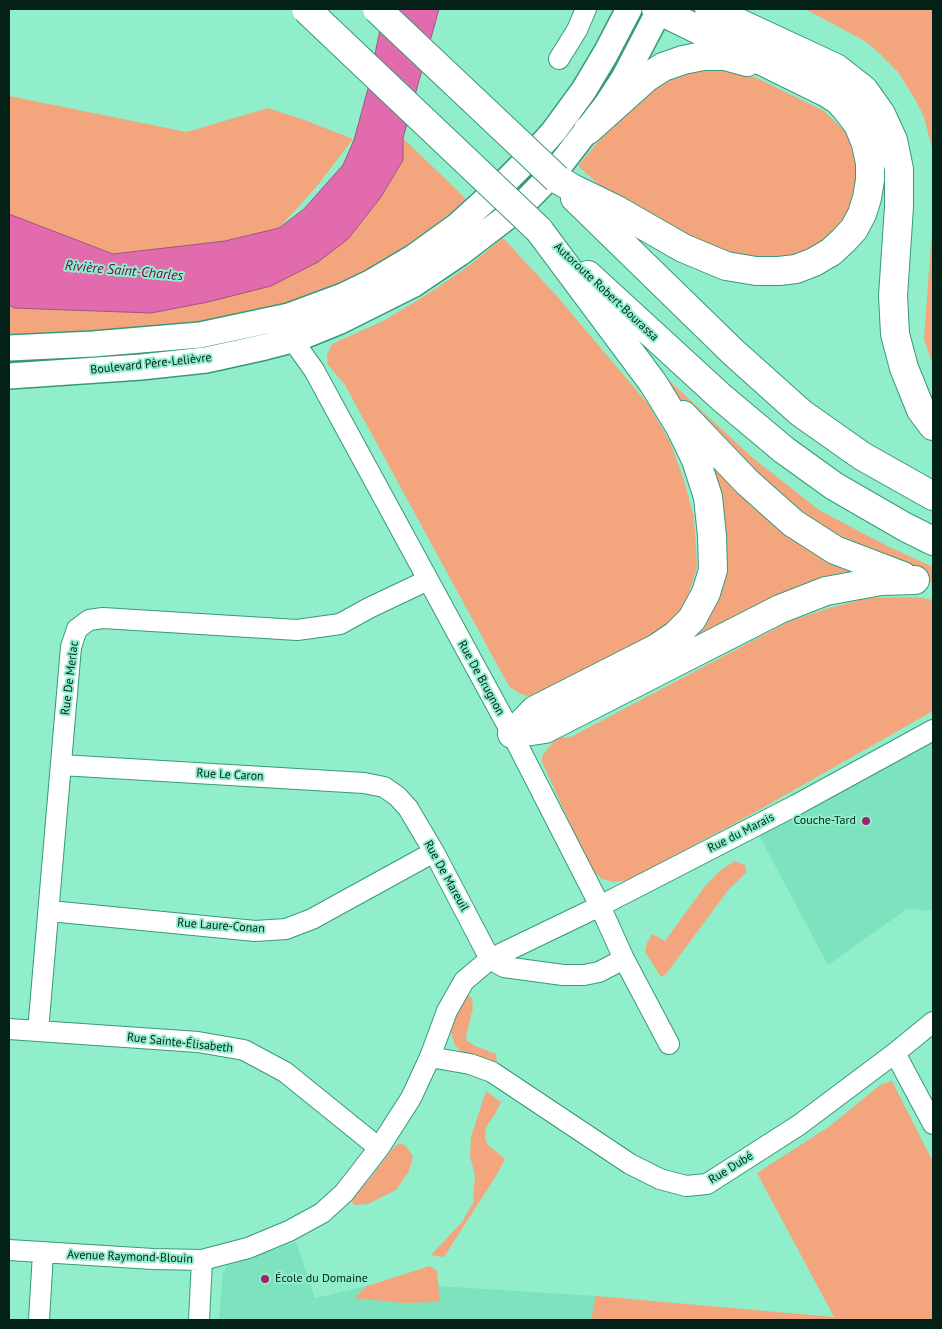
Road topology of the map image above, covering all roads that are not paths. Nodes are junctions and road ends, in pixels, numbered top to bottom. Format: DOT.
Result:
graph roads {
  1 [pos="306,9"];
  2 [pos="377,9"];
  3 [pos="586,9"];
  4 [pos="629,9"];
  5 [pos="659,9"];
  6 [pos="709,9"];
  7 [pos="559,59"];
  8 [pos="789,73"];
  9 [pos="588,130"];
  10 [pos="566,187"];
  11 [pos="539,230"];
  12 [pos="289,316"];
  13 [pos="296,339"];
  14 [pos="9,348"];
  15 [pos="9,376"];
  16 [pos="653,383"];
  17 [pos="933,426"];
  18 [pos="933,496"];
  19 [pos="933,541"];
  20 [pos="428,580"];
  21 [pos="924,581"];
  22 [pos="933,730"];
  23 [pos="512,734"];
  24 [pos="61,765"];
  25 [pos="397,796"];
  26 [pos="434,852"];
  27 [pos="600,906"];
  28 [pos="50,911"];
  29 [pos="490,959"];
  30 [pos="624,959"];
  31 [pos="933,1022"];
  32 [pos="9,1029"];
  33 [pos="38,1030"];
  34 [pos="669,1044"];
  35 [pos="895,1053"];
  36 [pos="430,1057"];
  37 [pos="933,1124"];
  38 [pos="379,1148"];
  39 [pos="9,1250"];
  40 [pos="44,1253"];
  41 [pos="202,1260"];
  42 [pos="39,1320"];
  43 [pos="199,1320"];
  1 -- 11 [label="highway, Autoroute Robert-Bourassa, bridge"];
  2 -- 10 [label="highway, bridge"];
  3 -- 7 [label="street"];
  4 -- 12 [label="main road, Boulevard Père-Lelièvre"];
  5 -- 8 [label="highway"];
  5 -- 9 [label="main road, Boulevard Père-Lelièvre"];
  6 -- 17 [label="highway"];
  8 -- 9 [label="highway"];
  8 -- 10 [label="highway"];
  9 -- 13 [label="main road, Boulevard Père-Lelièvre"];
  10 -- 18 [label="highway"];
  11 -- 16 [label="highway"];
  11 -- 19 [label="highway, Autoroute Robert-Bourassa"];
  12 -- 13 [label="street, Rue De Brugnon"];
  12 -- 14 [label="main road, Boulevard Père-Lelièvre"];
  13 -- 15 [label="main road, Boulevard Père-Lelièvre"];
  13 -- 20 [label="street, Rue De Brugnon"];
  16 -- 21 [label="highway"];
  16 -- 23 [label="highway"];
  20 -- 23 [label="street, Rue De Brugnon"];
  20 -- 24 [label="street, Rue De Merlac"];
  21 -- 23 [label="highway"];
  22 -- 27 [label="street, Rue du Marais"];
  23 -- 27 [label="street, Rue De Brugnon"];
  24 -- 25 [label="street, Rue Le Caron"];
  24 -- 28 [label="street, Rue De Merlac"];
  25 -- 26 [label="street, Rue De Mareuil"];
  26 -- 28 [label="street, Rue Laure-Conan"];
  26 -- 29 [label="street, Rue De Mareuil"];
  27 -- 29 [label="street, Avenue Raymond-Blouin"];
  27 -- 30 [label="street, Rue De Brugnon"];
  28 -- 33 [label="street, Rue De Merlac"];
  29 -- 30 [label="street"];
  29 -- 36 [label="street, Avenue Raymond-Blouin"];
  30 -- 34 [label="street, Rue De Brugnon"];
  31 -- 35 [label="street, Rue Dubé"];
  32 -- 33 [label="street, Rue Sainte-Élisabeth"];
  33 -- 38 [label="street, Rue Sainte-Élisabeth"];
  35 -- 36 [label="street, Rue Dubé"];
  35 -- 37 [label="street"];
  36 -- 38 [label="street, Avenue Raymond-Blouin"];
  38 -- 41 [label="street, Avenue Raymond-Blouin"];
  39 -- 40 [label="street, Avenue Raymond-Blouin"];
  40 -- 41 [label="street, Avenue Raymond-Blouin"];
  40 -- 42 [label="street"];
  41 -- 43 [label="street"];
}
